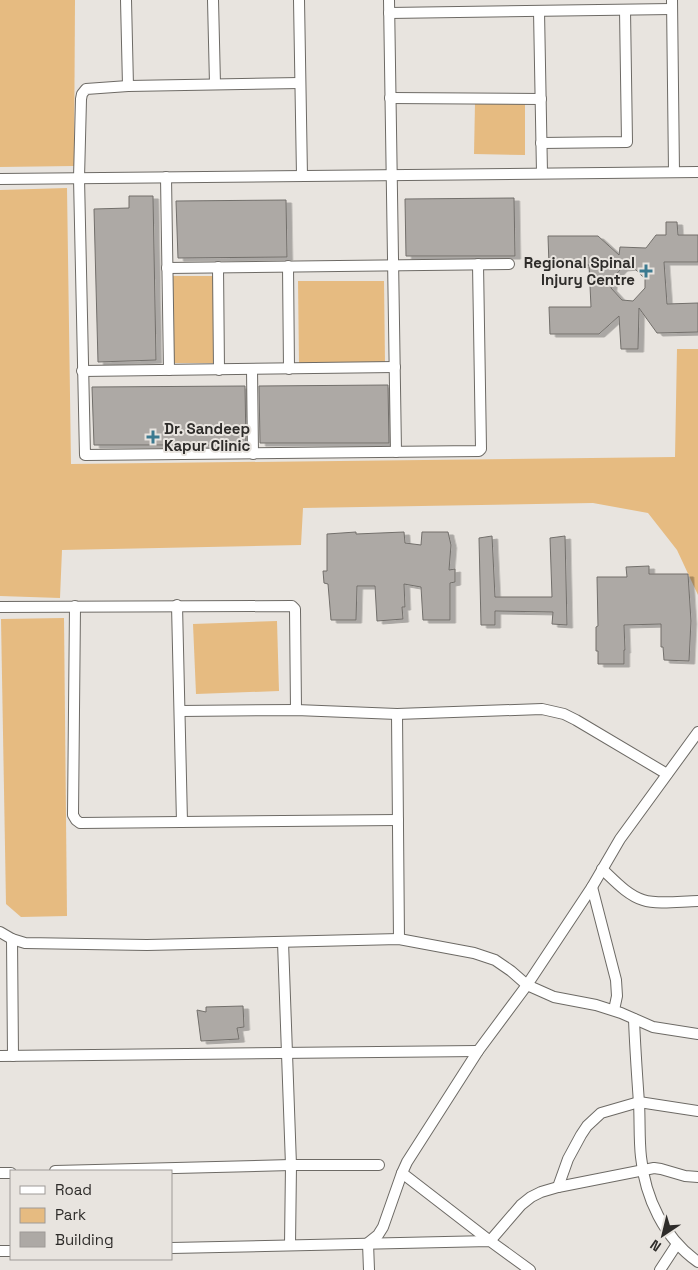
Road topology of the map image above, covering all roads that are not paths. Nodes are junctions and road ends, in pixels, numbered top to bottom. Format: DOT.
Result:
graph roads {
  1 [pos="126,0"];
  2 [pos="213,0"];
  3 [pos="299,0"];
  4 [pos="389,0"];
  5 [pos="672,5"];
  6 [pos="625,10"];
  7 [pos="539,11"];
  8 [pos="389,13"];
  9 [pos="300,83"];
  10 [pos="214,84"];
  11 [pos="128,86"];
  12 [pos="390,98"];
  13 [pos="541,99"];
  14 [pos="541,143"];
  15 [pos="674,172"];
  16 [pos="698,172"];
  17 [pos="542,173"];
  18 [pos="392,175"];
  19 [pos="302,176"];
  20 [pos="79,178"];
  21 [pos="166,178"];
  22 [pos="0,179"];
  23 [pos="478,264"];
  24 [pos="508,264"];
  25 [pos="393,265"];
  26 [pos="288,266"];
  27 [pos="218,267"];
  28 [pos="167,268"];
  29 [pos="395,368"];
  30 [pos="289,369"];
  31 [pos="169,370"];
  32 [pos="219,370"];
  33 [pos="252,370"];
  34 [pos="82,371"];
  35 [pos="396,452"];
  36 [pos="253,454"];
  37 [pos="75,606"];
  38 [pos="176,606"];
  39 [pos="0,607"];
  40 [pos="296,710"];
  41 [pos="180,711"];
  42 [pos="397,714"];
  43 [pos="698,732"];
  44 [pos="667,774"];
  45 [pos="398,820"];
  46 [pos="182,822"];
  47 [pos="602,869"];
  48 [pos="592,887"];
  49 [pos="698,901"];
  50 [pos="0,932"];
  51 [pos="399,939"];
  52 [pos="12,940"];
  53 [pos="283,942"];
  54 [pos="527,985"];
  55 [pos="614,1010"];
  56 [pos="634,1019"];
  57 [pos="698,1034"];
  58 [pos="478,1051"];
  59 [pos="286,1053"];
  60 [pos="0,1056"];
  61 [pos="13,1056"];
  62 [pos="639,1102"];
  63 [pos="698,1111"];
  64 [pos="380,1164"];
  65 [pos="291,1165"];
  66 [pos="94,1170"];
  67 [pos="643,1171"];
  68 [pos="402,1173"];
  69 [pos="698,1177"];
  70 [pos="558,1187"];
  71 [pos="490,1241"];
  72 [pos="368,1243"];
  73 [pos="677,1244"];
  74 [pos="290,1245"];
  75 [pos="172,1248"];
  76 [pos="698,1262"];
  77 [pos="369,1270"];
  78 [pos="530,1270"];
  79 [pos="660,1270"];
  1 -- 11 [label="street"];
  2 -- 10 [label="street"];
  3 -- 9 [label="street"];
  4 -- 8 [label="street"];
  5 -- 6 [label="street"];
  5 -- 15 [label="street"];
  6 -- 7 [label="street"];
  6 -- 14 [label="street"];
  7 -- 8 [label="street"];
  7 -- 13 [label="street"];
  8 -- 12 [label="street"];
  9 -- 10 [label="street"];
  9 -- 19 [label="street"];
  10 -- 11 [label="street"];
  11 -- 20 [label="street"];
  12 -- 13 [label="street"];
  12 -- 18 [label="street"];
  13 -- 14 [label="street"];
  14 -- 17 [label="street"];
  15 -- 16 [label="street"];
  15 -- 17 [label="street"];
  17 -- 18 [label="street"];
  18 -- 19 [label="street"];
  18 -- 25 [label="street"];
  19 -- 21 [label="street"];
  20 -- 21 [label="street"];
  20 -- 22 [label="street"];
  20 -- 34 [label="street"];
  21 -- 28 [label="street"];
  23 -- 24 [label="street"];
  23 -- 25 [label="street"];
  23 -- 35 [label="street"];
  25 -- 26 [label="street"];
  25 -- 29 [label="street"];
  26 -- 27 [label="street"];
  26 -- 30 [label="street"];
  27 -- 28 [label="street"];
  27 -- 32 [label="street"];
  28 -- 31 [label="street"];
  29 -- 30 [label="street"];
  29 -- 35 [label="street"];
  30 -- 33 [label="street"];
  31 -- 32 [label="street"];
  31 -- 34 [label="street"];
  32 -- 33 [label="street"];
  33 -- 36 [label="street"];
  34 -- 36 [label="street"];
  35 -- 36 [label="street"];
  37 -- 38 [label="street"];
  37 -- 39 [label="street"];
  37 -- 46 [label="street"];
  38 -- 40 [label="street"];
  38 -- 41 [label="street"];
  40 -- 41 [label="street"];
  40 -- 42 [label="street"];
  41 -- 46 [label="street"];
  42 -- 44 [label="street"];
  42 -- 45 [label="street"];
  43 -- 44 [label="street"];
  44 -- 47 [label="street"];
  45 -- 46 [label="street"];
  45 -- 51 [label="street"];
  47 -- 48 [label="street"];
  47 -- 49 [label="street"];
  48 -- 54 [label="street"];
  48 -- 55 [label="street"];
  50 -- 52 [label="street"];
  51 -- 53 [label="street"];
  51 -- 54 [label="street"];
  52 -- 53 [label="street"];
  52 -- 61 [label="street"];
  53 -- 59 [label="street"];
  54 -- 55 [label="street"];
  54 -- 58 [label="street"];
  55 -- 56 [label="street"];
  56 -- 57 [label="street"];
  56 -- 62 [label="street"];
  58 -- 59 [label="street"];
  58 -- 68 [label="street"];
  59 -- 61 [label="street"];
  59 -- 65 [label="street"];
  60 -- 61 [label="street"];
  62 -- 63 [label="street"];
  62 -- 67 [label="street"];
  62 -- 70 [label="street"];
  64 -- 65 [label="street"];
  65 -- 66 [label="street"];
  65 -- 74 [label="street"];
  67 -- 69 [label="street"];
  67 -- 70 [label="street"];
  67 -- 73 [label="street"];
  68 -- 71 [label="street"];
  68 -- 72 [label="street"];
  70 -- 71 [label="street"];
  71 -- 72 [label="street"];
  71 -- 78 [label="street"];
  72 -- 74 [label="street"];
  72 -- 77 [label="street"];
  73 -- 76 [label="street"];
  73 -- 79 [label="street"];
  74 -- 75 [label="street"];
}
